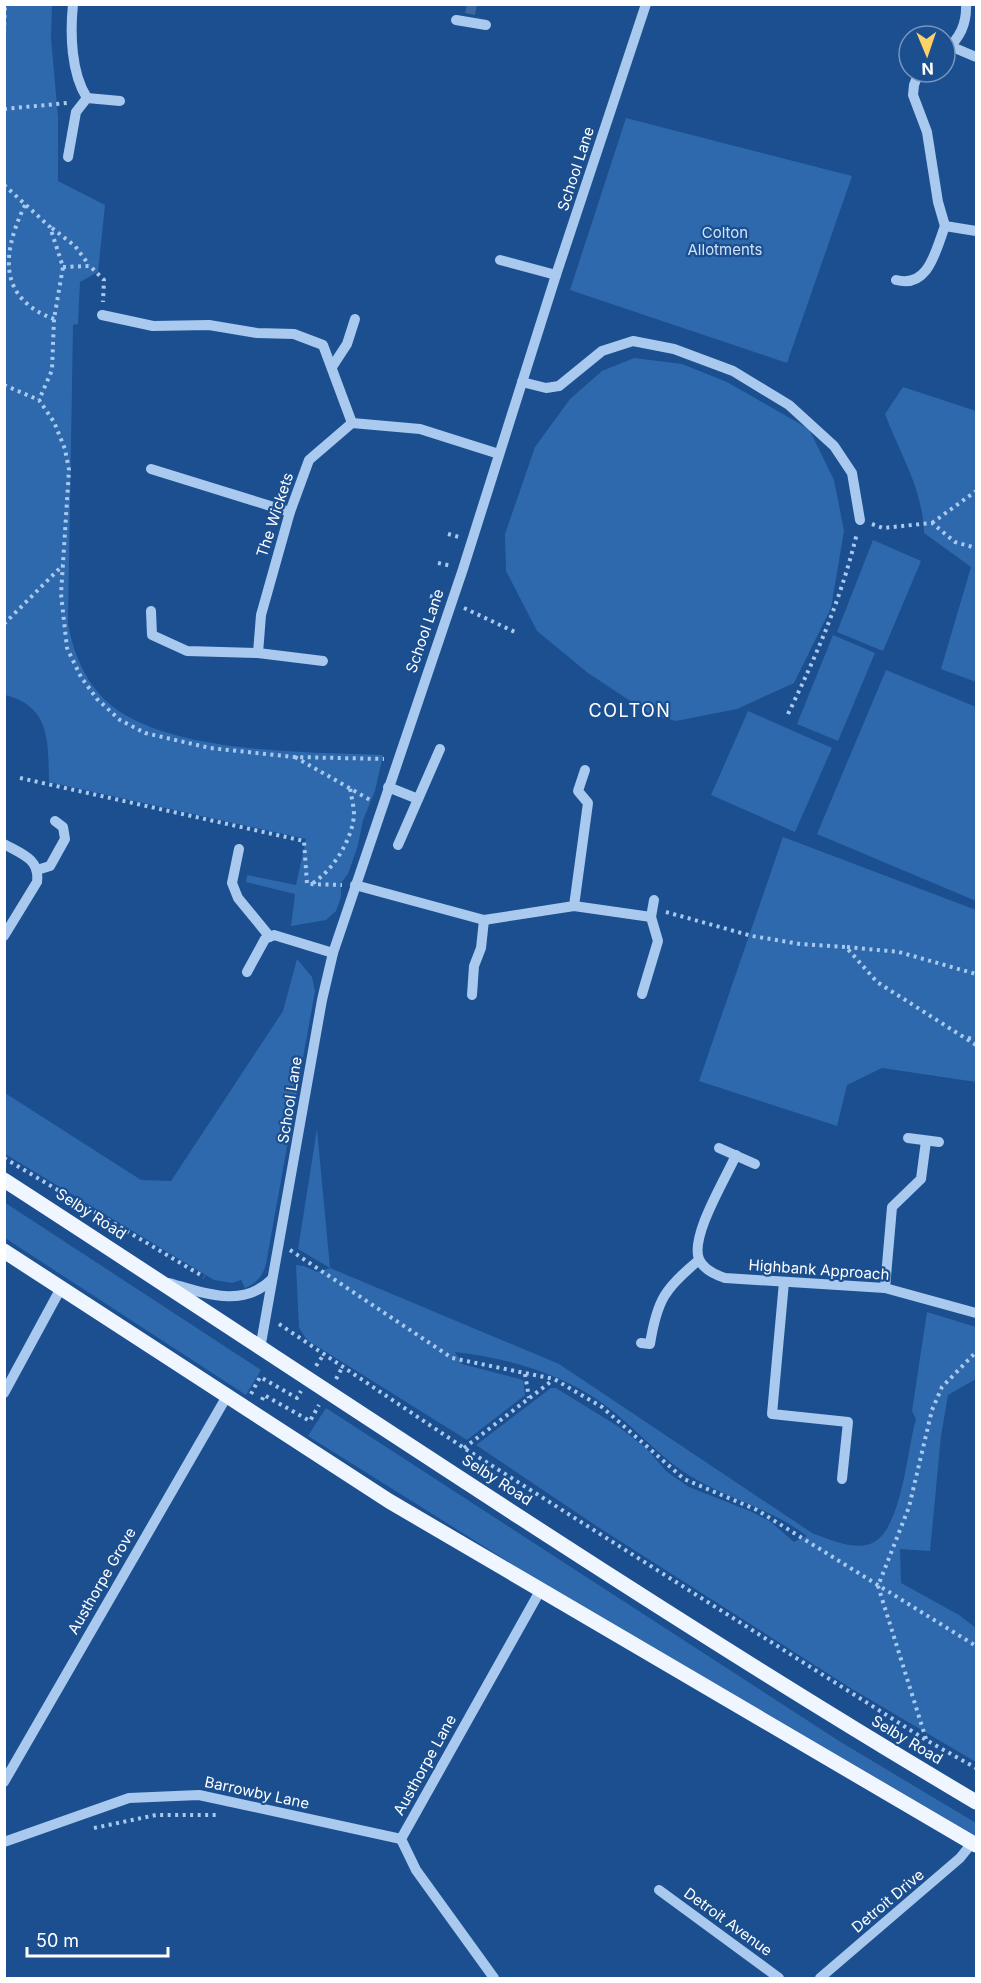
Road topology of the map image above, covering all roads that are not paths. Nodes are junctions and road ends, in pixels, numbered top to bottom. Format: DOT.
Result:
graph roads {
  1 [pos="73,4"];
  2 [pos="646,4"];
  3 [pos="966,4"];
  4 [pos="456,20"];
  5 [pos="486,25"];
  6 [pos="957,37"];
  7 [pos="957,52"];
  8 [pos="976,57"];
  9 [pos="914,84"];
  10 [pos="87,98"];
  11 [pos="120,101"];
  12 [pos="69,157"];
  13 [pos="945,226"];
  14 [pos="976,231"];
  15 [pos="501,260"];
  16 [pos="556,275"];
  17 [pos="896,280"];
  18 [pos="102,315"];
  19 [pos="355,319"];
  20 [pos="332,368"];
  21 [pos="522,382"];
  22 [pos="352,423"];
  23 [pos="499,454"];
  24 [pos="151,468"];
  25 [pos="290,512"];
  26 [pos="860,520"];
  27 [pos="151,611"];
  28 [pos="258,653"];
  29 [pos="323,661"];
  30 [pos="440,749"];
  31 [pos="585,770"];
  32 [pos="388,787"];
  33 [pos="418,799"];
  34 [pos="55,821"];
  35 [pos="4,844"];
  36 [pos="398,845"];
  37 [pos="239,849"];
  38 [pos="38,870"];
  39 [pos="355,885"];
  40 [pos="654,900"];
  41 [pos="574,906"];
  42 [pos="651,917"];
  43 [pos="484,920"];
  44 [pos="4,936"];
  45 [pos="270,937"];
  46 [pos="333,953"];
  47 [pos="247,972"];
  48 [pos="642,994"];
  49 [pos="472,995"];
  50 [pos="908,1138"];
  51 [pos="926,1141"];
  52 [pos="939,1142"];
  53 [pos="719,1148"];
  54 [pos="736,1155"];
  55 [pos="755,1164"];
  56 [pos="4,1180"];
  57 [pos="4,1251"];
  58 [pos="699,1260"];
  59 [pos="273,1278"];
  60 [pos="160,1281"];
  61 [pos="784,1282"];
  62 [pos="61,1288"];
  63 [pos="885,1288"];
  64 [pos="976,1313"];
  65 [pos="641,1343"];
  66 [pos="260,1349"];
  67 [pos="4,1393"];
  68 [pos="227,1396"];
  69 [pos="842,1479"];
  70 [pos="540,1591"];
  71 [pos="4,1782"];
  72 [pos="976,1802"];
  73 [pos="401,1839"];
  74 [pos="4,1842"];
  75 [pos="974,1844"];
  76 [pos="659,1890"];
  77 [pos="495,1978"];
  78 [pos="779,1978"];
  79 [pos="820,1978"];
  1 -- 10 [label="street"];
  2 -- 16 [label="street, School Lane"];
  3 -- 6 [label="street"];
  4 -- 5 [label="street"];
  7 -- 8 [label="street"];
  9 -- 13 [label="street"];
  10 -- 11 [label="street"];
  10 -- 12 [label="street"];
  13 -- 14 [label="street"];
  13 -- 17 [label="street"];
  15 -- 16 [label="street"];
  16 -- 21 [label="street, School Lane"];
  18 -- 20 [label="street"];
  19 -- 20 [label="street"];
  20 -- 22 [label="street"];
  21 -- 23 [label="street, School Lane"];
  21 -- 26 [label="street"];
  22 -- 23 [label="street"];
  22 -- 25 [label="street, The Wickets"];
  23 -- 32 [label="street, School Lane"];
  24 -- 25 [label="street"];
  25 -- 28 [label="street, The Wickets"];
  27 -- 28 [label="street"];
  28 -- 29 [label="street"];
  30 -- 33 [label="street"];
  31 -- 41 [label="street"];
  32 -- 33 [label="street"];
  32 -- 39 [label="street, School Lane"];
  33 -- 36 [label="street"];
  34 -- 38 [label="street"];
  35 -- 38 [label="street"];
  37 -- 45 [label="street"];
  38 -- 44 [label="street"];
  39 -- 43 [label="street"];
  39 -- 46 [label="street, School Lane"];
  40 -- 42 [label="street"];
  41 -- 42 [label="street"];
  41 -- 43 [label="street"];
  42 -- 48 [label="street"];
  43 -- 49 [label="street"];
  45 -- 46 [label="street"];
  45 -- 47 [label="street"];
  46 -- 59 [label="street, School Lane"];
  50 -- 51 [label="street"];
  51 -- 52 [label="street"];
  51 -- 63 [label="street"];
  53 -- 54 [label="street"];
  54 -- 55 [label="street"];
  54 -- 58 [label="street"];
  56 -- 60 [label="main road, Selby Road"];
  57 -- 62 [label="main road"];
  58 -- 61 [label="street, Highbank Approach"];
  58 -- 65 [label="street"];
  59 -- 60 [label="street"];
  59 -- 66 [label="street, School Lane"];
  60 -- 66 [label="main road, Selby Road"];
  61 -- 63 [label="street, Highbank Approach"];
  61 -- 69 [label="street"];
  62 -- 67 [label="street"];
  62 -- 68 [label="main road"];
  63 -- 64 [label="street, Highbank Approach"];
  66 -- 72 [label="main road, Selby Road"];
  68 -- 70 [label="main road"];
  68 -- 71 [label="street, Austhorpe Grove"];
  70 -- 73 [label="street, Austhorpe Lane"];
  70 -- 75 [label="main road"];
  73 -- 74 [label="street, Barrowby Lane"];
  73 -- 77 [label="street, Austhorpe Lane"];
  75 -- 79 [label="street, Detroit Drive"];
  76 -- 78 [label="street, Detroit Avenue"];
}
